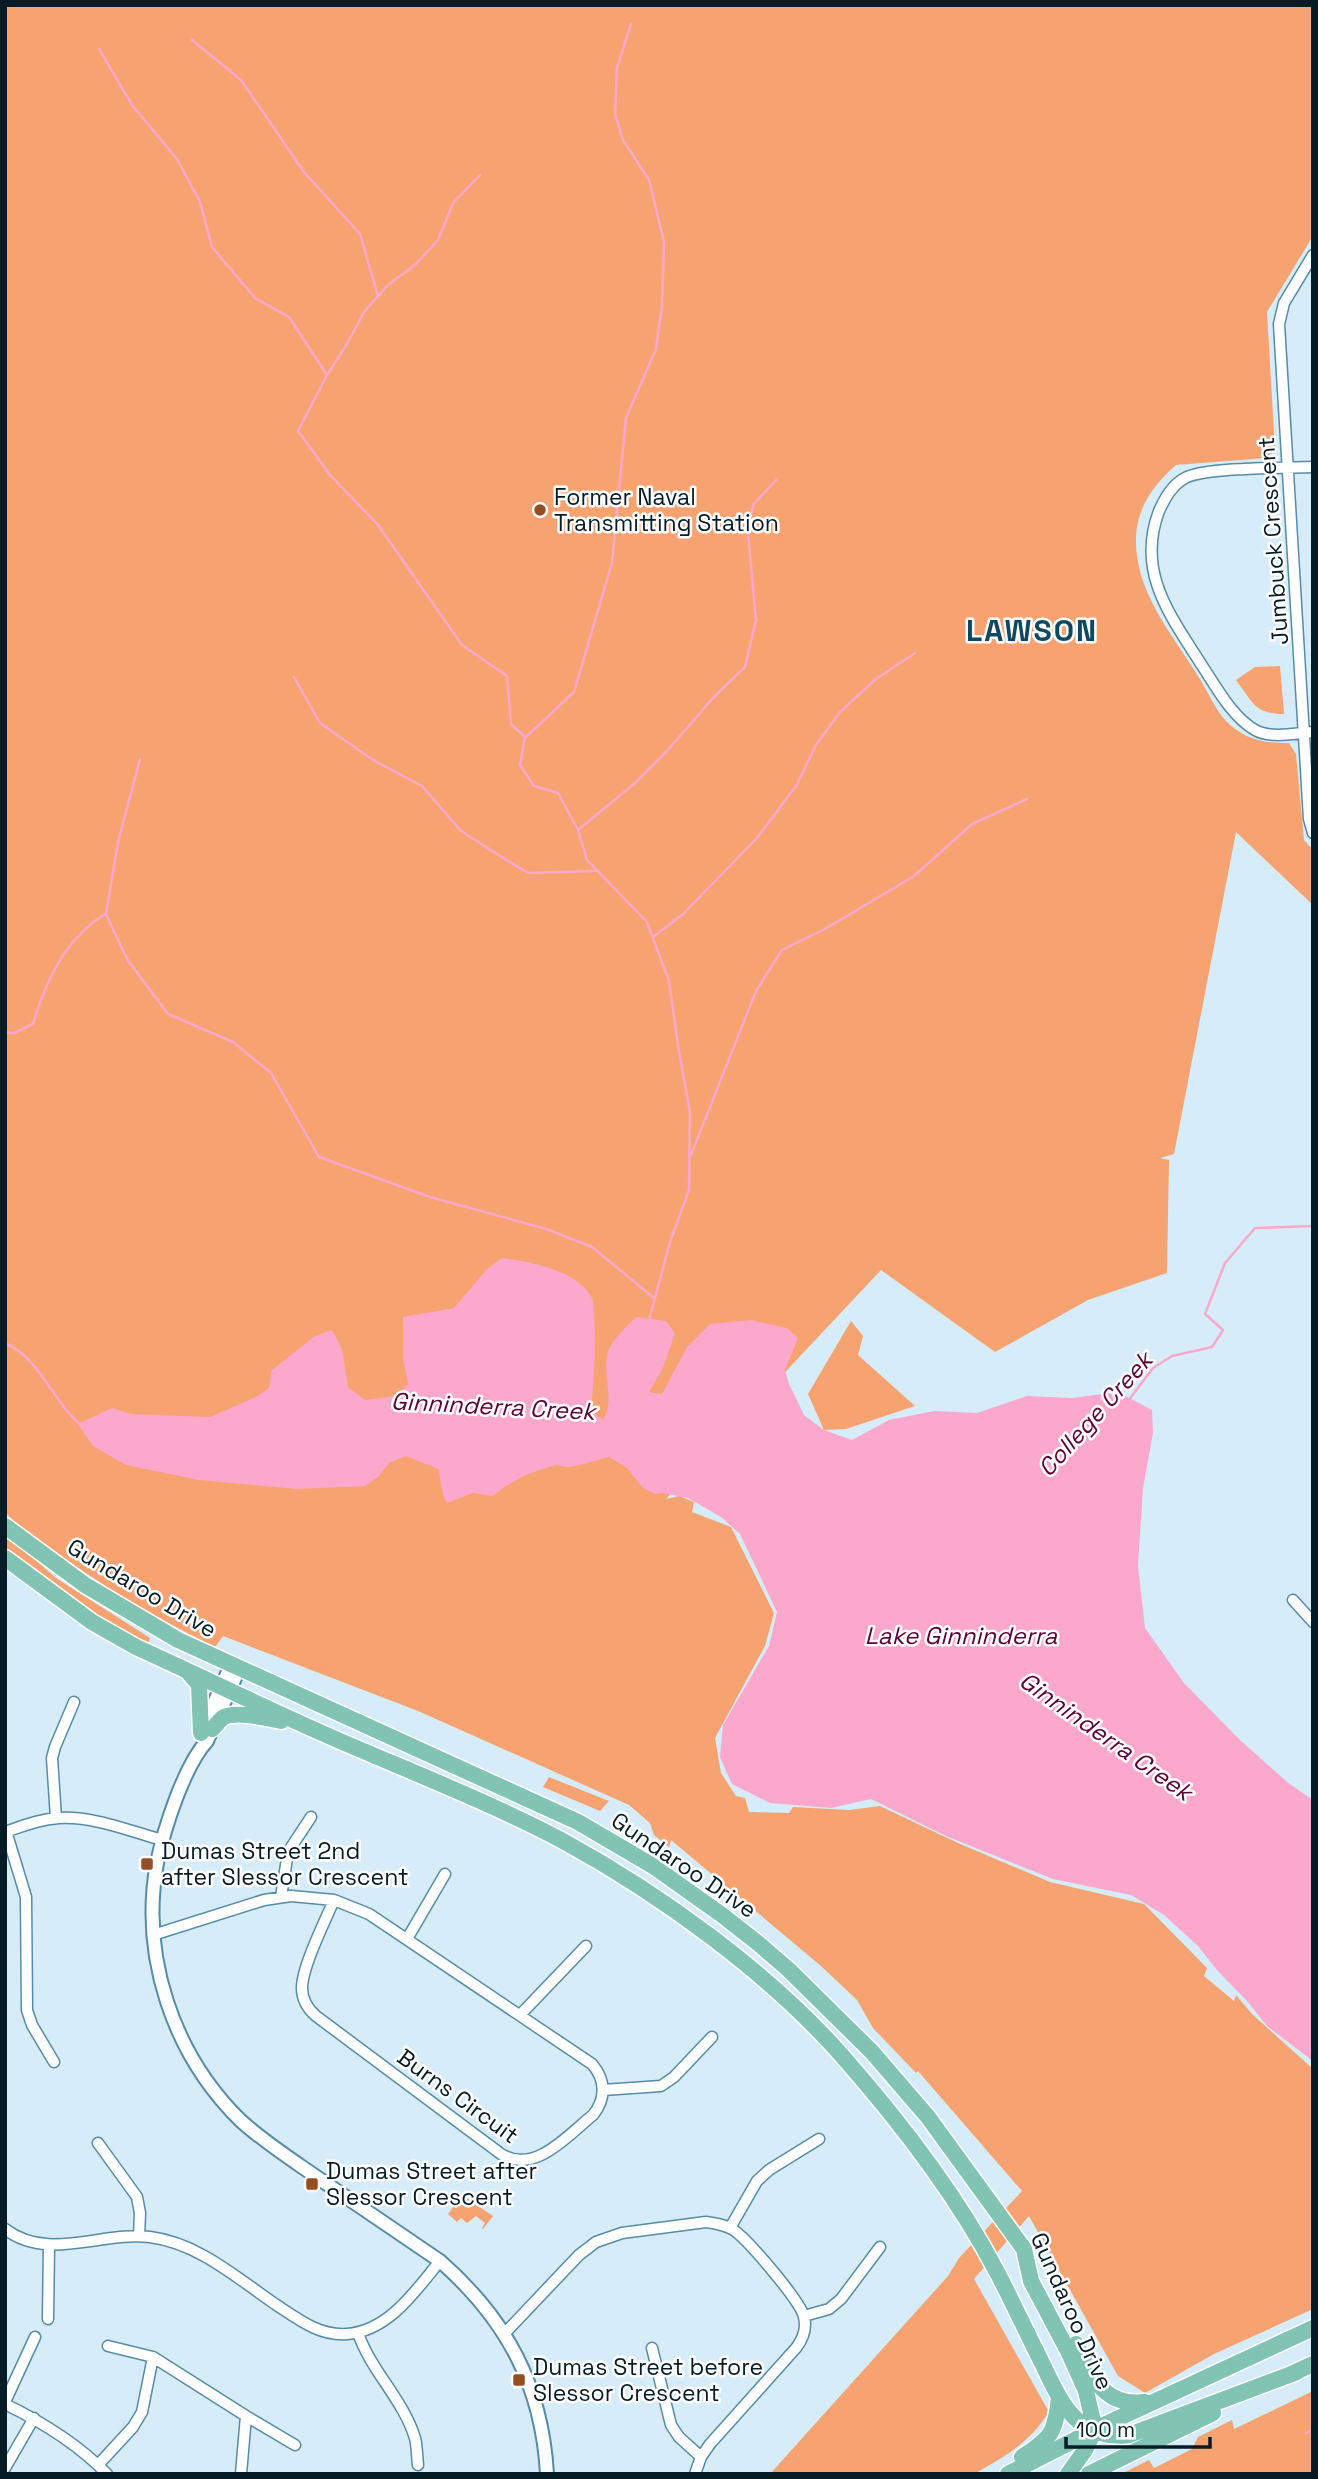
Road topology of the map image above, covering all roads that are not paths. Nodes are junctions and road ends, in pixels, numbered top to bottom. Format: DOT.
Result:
graph roads {
  1 [pos="1313,255"];
  2 [pos="1313,467"];
  3 [pos="1288,468"];
  4 [pos="1308,732"];
  5 [pos="1313,833"];
  6 [pos="5,1526"];
  7 [pos="5,1558"];
  8 [pos="1293,1600"];
  9 [pos="1313,1622"];
  10 [pos="235,1667"];
  11 [pos="186,1670"];
  12 [pos="226,1688"];
  13 [pos="74,1702"];
  14 [pos="307,1727"];
  15 [pos="206,1732"];
  16 [pos="311,1817"];
  17 [pos="56,1818"];
  18 [pos="6,1832"];
  19 [pos="162,1840"];
  20 [pos="444,1874"];
  21 [pos="281,1897"];
  22 [pos="334,1900"];
  23 [pos="153,1935"];
  24 [pos="407,1939"];
  25 [pos="586,1946"];
  26 [pos="520,2015"];
  27 [pos="712,2037"];
  28 [pos="54,2062"];
  29 [pos="603,2090"];
  30 [pos="819,2139"];
  31 [pos="98,2143"];
  32 [pos="730,2228"];
  33 [pos="5,2229"];
  34 [pos="139,2236"];
  35 [pos="49,2245"];
  36 [pos="880,2247"];
  37 [pos="1024,2249"];
  38 [pos="440,2261"];
  39 [pos="804,2316"];
  40 [pos="48,2319"];
  41 [pos="1313,2328"];
  42 [pos="358,2333"];
  43 [pos="505,2333"];
  44 [pos="35,2337"];
  45 [pos="108,2346"];
  46 [pos="652,2348"];
  47 [pos="153,2357"];
  48 [pos="1313,2364"];
  49 [pos="1297,2372"];
  50 [pos="1059,2398"];
  51 [pos="1159,2400"];
  52 [pos="5,2403"];
  53 [pos="246,2416"];
  54 [pos="34,2418"];
  55 [pos="1095,2430"];
  56 [pos="295,2445"];
  57 [pos="701,2456"];
  58 [pos="98,2465"];
  59 [pos="418,2465"];
  60 [pos="5,2468"];
  61 [pos="107,2474"];
  62 [pos="241,2474"];
  63 [pos="547,2474"];
  64 [pos="695,2474"];
  65 [pos="999,2474"];
  66 [pos="1008,2474"];
  67 [pos="1068,2474"];
  68 [pos="1090,2474"];
  1 -- 3 [label="street, Jumbuck Crescent"];
  2 -- 3 [label="street"];
  3 -- 4 [label="street, Jumbuck Crescent"];
  3 -- 4 [label="street"];
  4 -- 5 [label="street, Jumbuck Crescent"];
  6 -- 10 [label="main road, Gundaroo Drive"];
  7 -- 11 [label="main road, Gundaroo Drive"];
  8 -- 9 [label="street"];
  10 -- 12 [label="street"];
  10 -- 37 [label="main road, Gundaroo Drive"];
  11 -- 12 [label="main road, Gundaroo Drive"];
  11 -- 15 [label="main road"];
  12 -- 14 [label="main road, Gundaroo Drive"];
  12 -- 15 [label="street"];
  13 -- 17 [label="street"];
  14 -- 15 [label="main road"];
  14 -- 50 [label="main road, Gundaroo Drive"];
  15 -- 19 [label="street"];
  16 -- 21 [label="street"];
  17 -- 18 [label="street"];
  17 -- 19 [label="street"];
  18 -- 28 [label="street"];
  19 -- 23 [label="street"];
  20 -- 24 [label="street"];
  21 -- 22 [label="street"];
  21 -- 23 [label="street"];
  22 -- 24 [label="street"];
  22 -- 29 [label="street, Burns Circuit"];
  23 -- 38 [label="street"];
  24 -- 26 [label="street"];
  25 -- 26 [label="street"];
  26 -- 29 [label="street"];
  27 -- 29 [label="street"];
  30 -- 32 [label="street"];
  31 -- 34 [label="street"];
  32 -- 39 [label="street"];
  32 -- 43 [label="street"];
  33 -- 35 [label="street"];
  34 -- 35 [label="street"];
  34 -- 42 [label="street"];
  35 -- 40 [label="street"];
  36 -- 39 [label="street"];
  37 -- 51 [label="main road"];
  37 -- 55 [label="main road, Gundaroo Drive"];
  38 -- 42 [label="street"];
  38 -- 43 [label="street"];
  39 -- 57 [label="street"];
  41 -- 51 [label="main road"];
  42 -- 59 [label="street"];
  43 -- 63 [label="street"];
  44 -- 52 [label="street"];
  45 -- 47 [label="street"];
  46 -- 57 [label="street"];
  47 -- 53 [label="street"];
  47 -- 58 [label="street"];
  48 -- 49 [label="main road"];
  49 -- 55 [label="main road"];
  49 -- 68 [label="main road"];
  50 -- 55 [label="main road, Gundaroo Drive"];
  50 -- 65 [label="main road"];
  51 -- 55 [label="main road"];
  52 -- 54 [label="street"];
  53 -- 56 [label="street"];
  53 -- 62 [label="street"];
  54 -- 58 [label="street"];
  54 -- 60 [label="street"];
  55 -- 66 [label="main road"];
  55 -- 67 [label="main road"];
  57 -- 64 [label="street"];
  58 -- 61 [label="street"];
}
